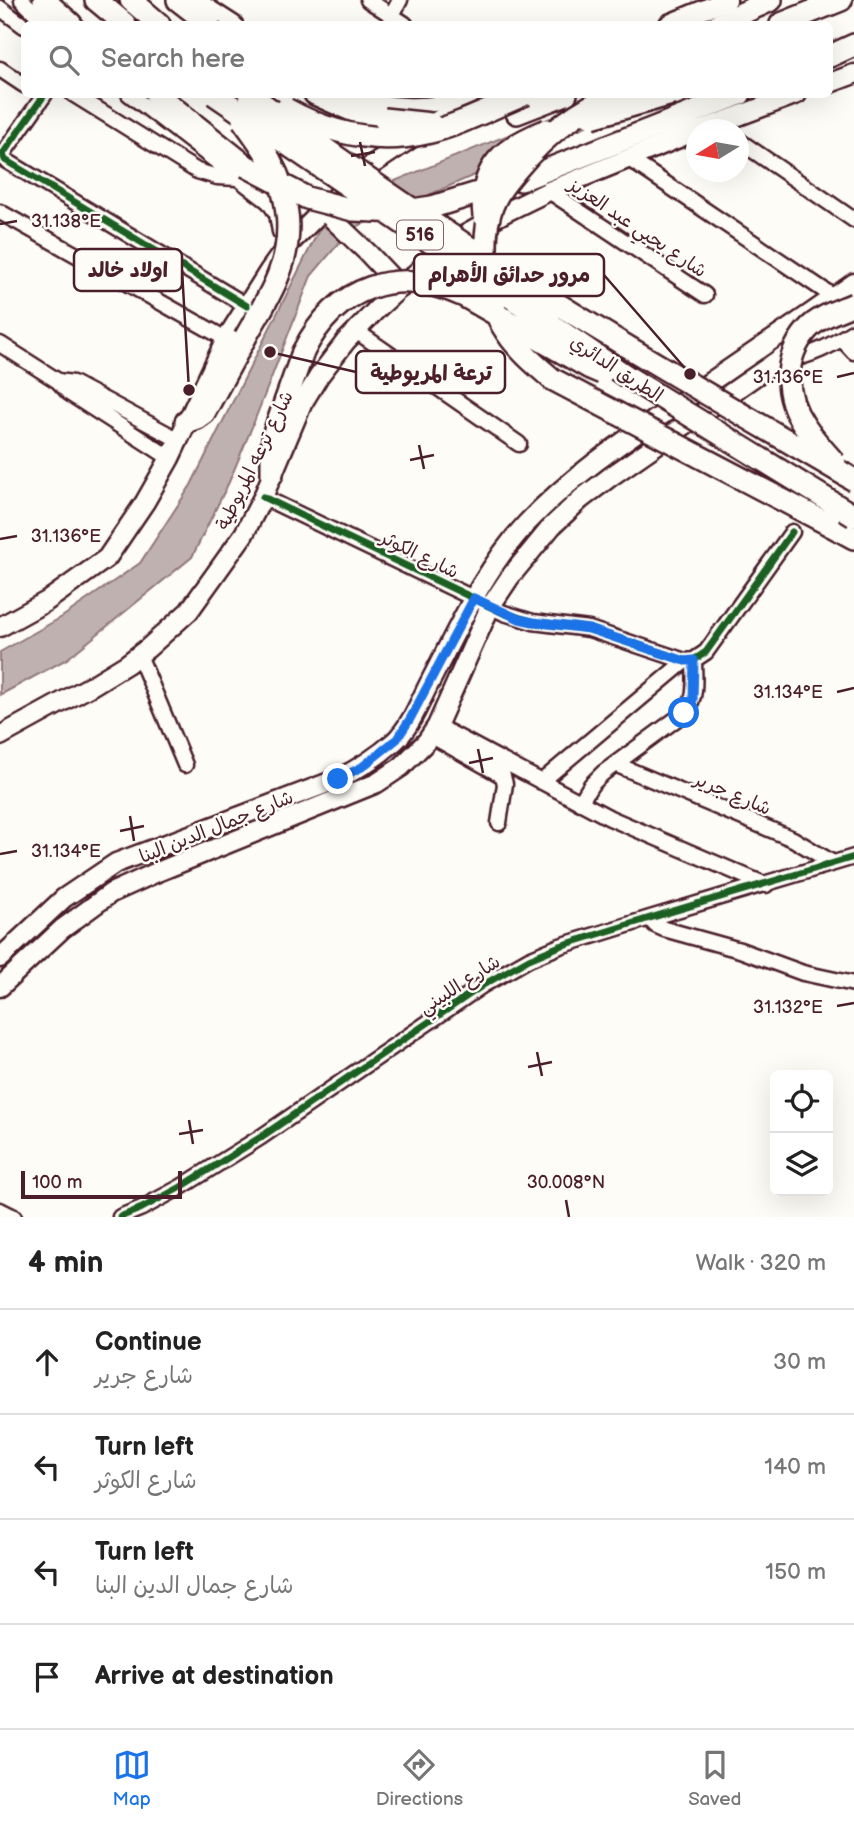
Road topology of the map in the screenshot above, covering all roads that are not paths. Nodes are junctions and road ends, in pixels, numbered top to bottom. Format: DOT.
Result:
graph roads {
  1 [pos="22,0"];
  2 [pos="44,0"];
  3 [pos="96,0"];
  4 [pos="131,0"];
  5 [pos="178,0"];
  6 [pos="198,0"];
  7 [pos="368,0"];
  8 [pos="400,0"];
  9 [pos="727,0"];
  10 [pos="771,0"];
  11 [pos="841,0"];
  12 [pos="0,8"];
  13 [pos="392,15"];
  14 [pos="43,21"];
  15 [pos="68,21"];
  16 [pos="121,21"];
  17 [pos="156,21"];
  18 [pos="205,21"];
  19 [pos="230,21"];
  20 [pos="401,21"];
  21 [pos="676,21"];
  22 [pos="726,21"];
  23 [pos="788,21"];
  24 [pos="21,24"];
  25 [pos="854,45"];
  26 [pos="833,55"];
  27 [pos="0,69"];
  28 [pos="854,74"];
  29 [pos="833,82"];
  30 [pos="21,83"];
  31 [pos="40,98"];
  32 [pos="79,98"];
  33 [pos="134,98"];
  34 [pos="161,98"];
  35 [pos="265,98"];
  36 [pos="324,98"];
  37 [pos="365,98"];
  38 [pos="467,98"];
  39 [pos="479,98"];
  40 [pos="516,98"];
  41 [pos="555,98"];
  42 [pos="608,98"];
  43 [pos="658,98"];
  44 [pos="730,98"];
  45 [pos="787,98"];
  46 [pos="242,102"];
  47 [pos="734,119"];
  48 [pos="686,138"];
  49 [pos="3,146"];
  50 [pos="749,148"];
  51 [pos="629,159"];
  52 [pos="237,177"];
  53 [pos="549,191"];
  54 [pos="0,212"];
  55 [pos="326,214"];
  56 [pos="854,220"];
  57 [pos="277,260"];
  58 [pos="854,283"];
  59 [pos="401,288"];
  60 [pos="543,294"];
  61 [pos="705,295"];
  62 [pos="847,302"];
  63 [pos="247,306"];
  64 [pos="356,331"];
  65 [pos="848,335"];
  66 [pos="235,339"];
  67 [pos="0,344"];
  68 [pos="854,352"];
  69 [pos="777,362"];
  70 [pos="626,376"];
  71 [pos="58,381"];
  72 [pos="182,431"];
  73 [pos="519,444"];
  74 [pos="170,458"];
  75 [pos="272,474"];
  76 [pos="850,478"];
  77 [pos="263,497"];
  78 [pos="854,516"];
  79 [pos="792,531"];
  80 [pos="854,538"];
  81 [pos="494,565"];
  82 [pos="510,577"];
  83 [pos="482,602"];
  84 [pos="0,627"];
  85 [pos="139,655"];
  86 [pos="690,660"];
  87 [pos="433,731"];
  88 [pos="0,736"];
  89 [pos="615,764"];
  90 [pos="185,765"];
  91 [pos="541,782"];
  92 [pos="580,803"];
  93 [pos="499,823"];
  94 [pos="854,857"];
  95 [pos="833,863"];
  96 [pos="766,884"];
  97 [pos="650,918"];
  98 [pos="0,958"];
  99 [pos="854,984"];
  100 [pos="0,987"];
  101 [pos="0,1210"];
  102 [pos="124,1216"];
  103 [pos="14,1217"];
  1 -- 14 [label="street"];
  2 -- 15 [label="highway"];
  3 -- 16 [label="highway"];
  4 -- 17 [label="highway"];
  5 -- 18 [label="highway"];
  6 -- 19 [label="street"];
  7 -- 13 [label="street"];
  8 -- 13 [label="street"];
  9 -- 21 [label="main road"];
  10 -- 22 [label="highway"];
  11 -- 23 [label="highway"];
  12 -- 24 [label="street"];
  13 -- 20 [label="street"];
  25 -- 26 [label="highway"];
  27 -- 30 [label="street"];
  28 -- 29 [label="main road"];
  31 -- 49 [label="street"];
  32 -- 52 [label="street"];
  33 -- 52 [label="street"];
  34 -- 44 [label="highway, 516, bridge"];
  35 -- 40 [label="highway, bridge"];
  36 -- 41 [label="highway, bridge"];
  37 -- 38 [label="street"];
  39 -- 55 [label="main road"];
  42 -- 80 [label="highway, bridge"];
  43 -- 60 [label="highway, bridge"];
  45 -- 47 [label="main road, شارع ترعه المريوطية"];
  46 -- 60 [label="highway, الطريق الدائري / 516, bridge"];
  46 -- 66 [label="highway, bridge"];
  46 -- 70 [label="highway, الطريق الدائري / 516, bridge"];
  48 -- 51 [label="main road, شارع ترعه المريوطية"];
  49 -- 63 [label="street"];
  50 -- 56 [label="street"];
  51 -- 53 [label="main road, شارع ترعه المريوطية"];
  51 -- 62 [label="street"];
  52 -- 57 [label="street"];
  53 -- 59 [label="main road, شارع ترعه المريوطية"];
  53 -- 61 [label="street, شارع يحيي عبد العزيز"];
  54 -- 66 [label="street"];
  55 -- 57 [label="main road"];
  55 -- 59 [label="main road"];
  57 -- 63 [label="main road"];
  58 -- 62 [label="main road, شارع جمال الدين البنا"];
  59 -- 64 [label="main road, شارع ترعه المريوطية"];
  60 -- 76 [label="highway, الطريق الدائري / 516, bridge"];
  62 -- 69 [label="main road, شارع جمال الدين البنا"];
  62 -- 76 [label="highway, bridge"];
  62 -- 81 [label="main road, شارع جمال الدين البنا"];
  63 -- 66 [label="main road"];
  64 -- 73 [label="street"];
  64 -- 75 [label="main road, شارع ترعه المريوطية"];
  65 -- 68 [label="street"];
  65 -- 69 [label="street"];
  66 -- 72 [label="highway"];
  67 -- 71 [label="street"];
  69 -- 82 [label="main road, شارع جمال الدين البنا"];
  70 -- 75 [label="highway, bridge"];
  70 -- 78 [label="highway, الطريق الدائري / 516, bridge"];
  71 -- 72 [label="street"];
  71 -- 74 [label="street"];
  72 -- 74 [label="main road"];
  74 -- 84 [label="main road"];
  75 -- 77 [label="main road, شارع ترعه المريوطية"];
  77 -- 83 [label="street, شارع الكوثر"];
  77 -- 85 [label="main road, شارع ترعه المريوطية"];
  79 -- 86 [label="street"];
  81 -- 82 [label="main road"];
  81 -- 83 [label="main road, شارع جمال الدين البنا"];
  82 -- 83 [label="main road, شارع جمال الدين البنا"];
  83 -- 86 [label="street, شارع الكوثر"];
  83 -- 87 [label="main road, شارع جمال الدين البنا"];
  83 -- 98 [label="main road, شارع جمال الدين البنا"];
  85 -- 88 [label="main road, شارع ترعه المريوطية"];
  85 -- 90 [label="street"];
  86 -- 89 [label="street"];
  86 -- 91 [label="street"];
  87 -- 91 [label="street"];
  87 -- 93 [label="street"];
  87 -- 100 [label="main road, شارع جمال الدين البنا"];
  89 -- 92 [label="street"];
  89 -- 95 [label="street, شارع جرير"];
  91 -- 92 [label="street"];
  92 -- 96 [label="street"];
  94 -- 95 [label="street, شارع اللبيني"];
  95 -- 96 [label="street, شارع اللبيني"];
  96 -- 97 [label="street, شارع اللبيني"];
  97 -- 99 [label="street"];
  97 -- 102 [label="street, شارع اللبيني"];
  101 -- 103 [label="street"];
}
